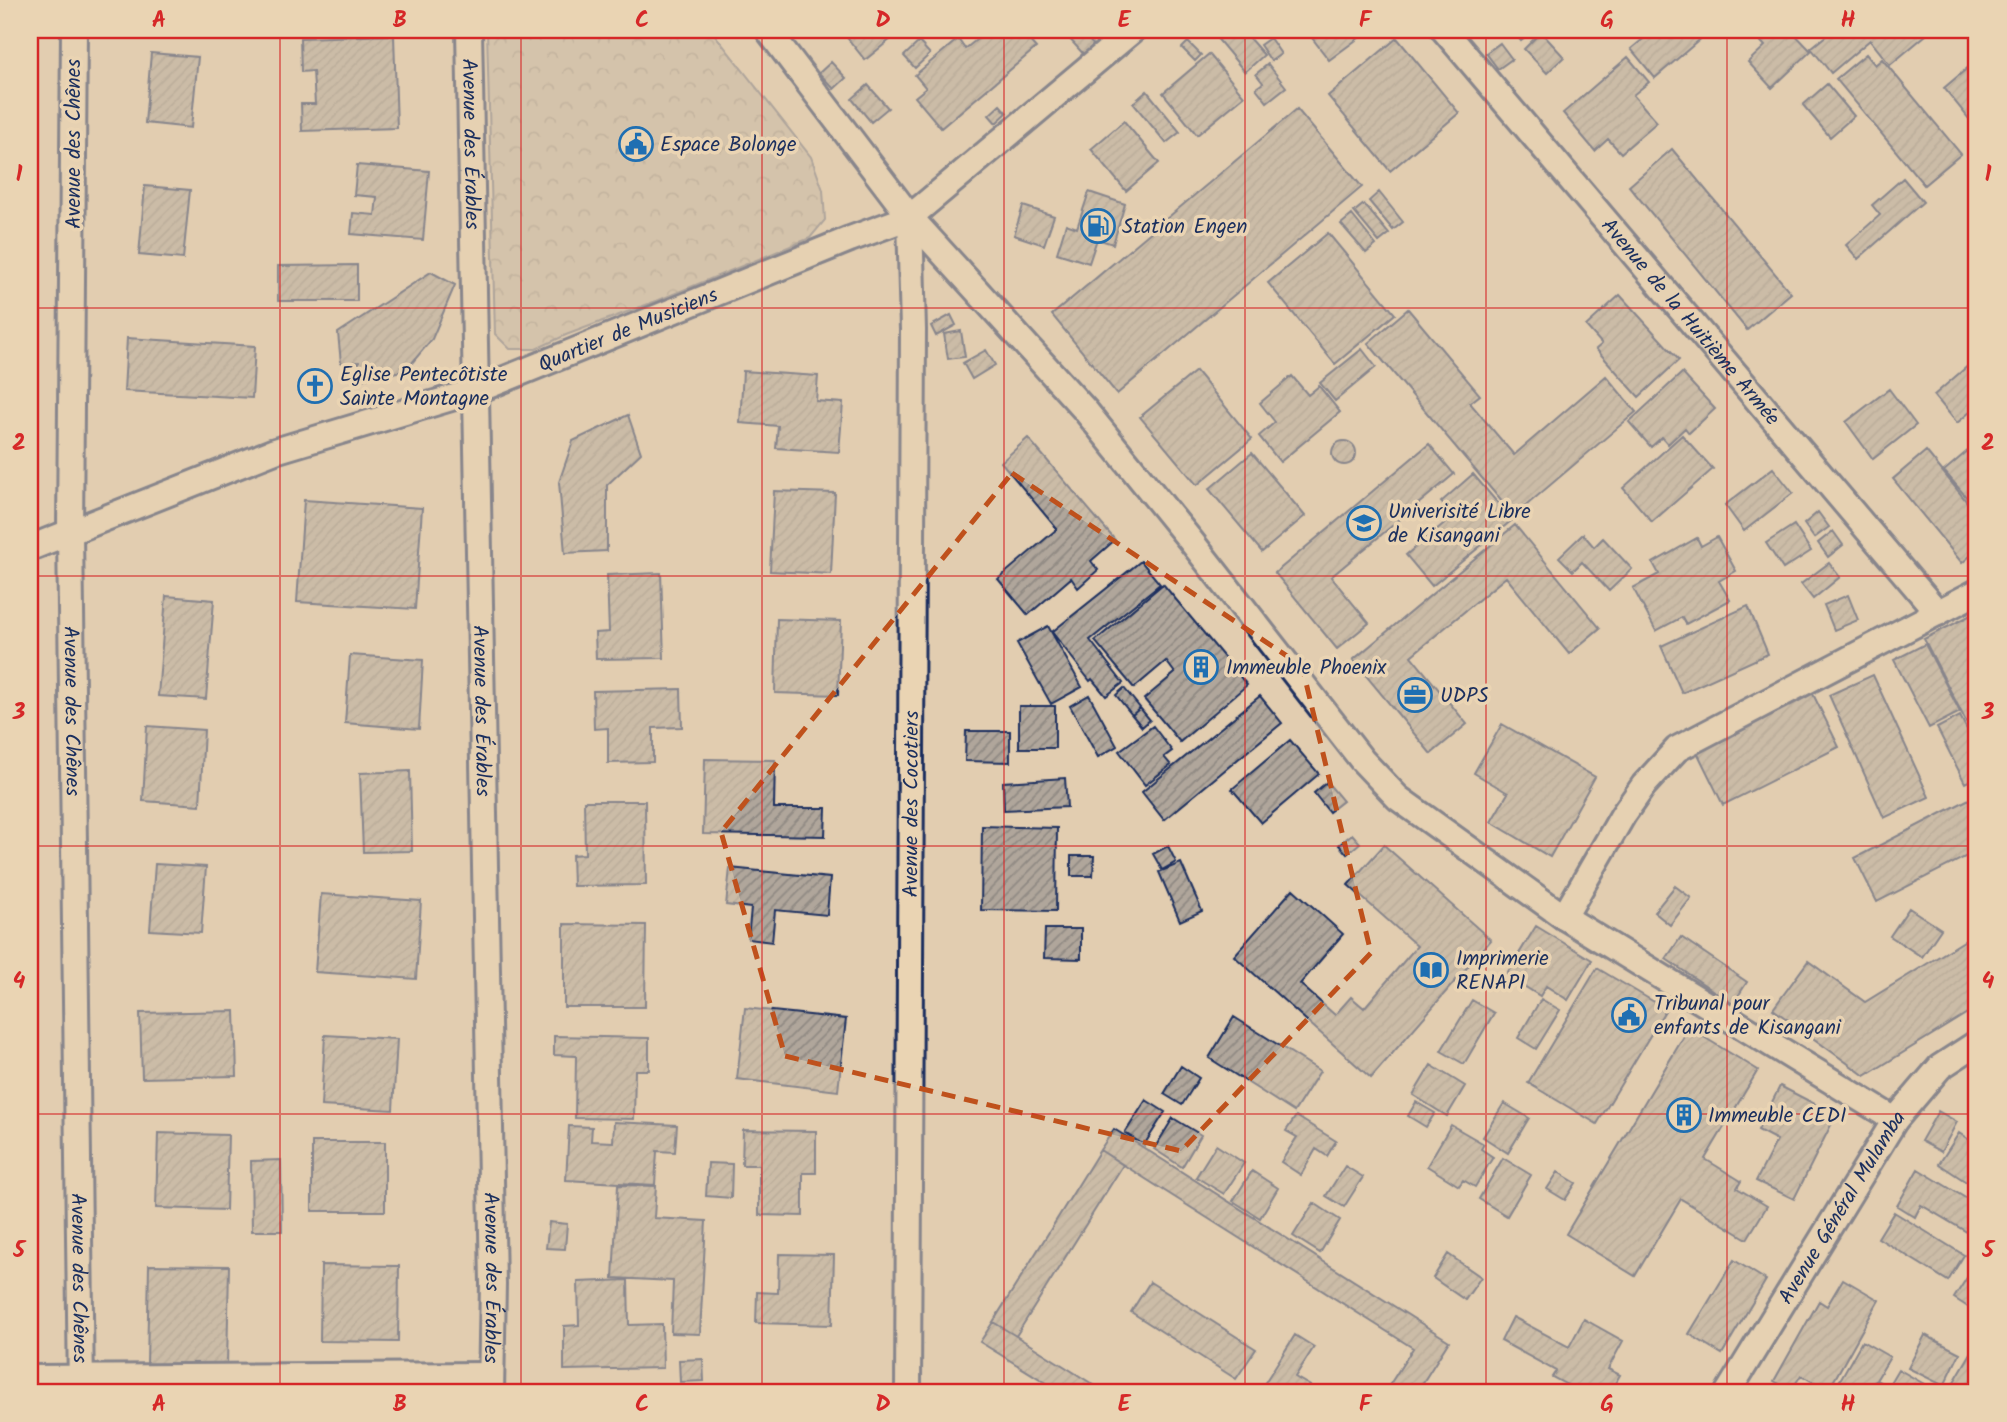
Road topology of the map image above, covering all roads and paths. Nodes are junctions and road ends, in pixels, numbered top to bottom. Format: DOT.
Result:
graph roads {
  1 [pos="74,30"];
  2 [pos="470,30"];
  3 [pos="768,30"];
  4 [pos="1133,30"];
  5 [pos="1444,30"];
  6 [pos="910,218"];
  7 [pos="478,390"];
  8 [pos="70,532"];
  9 [pos="30,548"];
  10 [pos="1977,592"];
  11 [pos="1938,613"];
  12 [pos="1564,917"];
  13 [pos="1977,1043"];
  14 [pos="1895,1120"];
  15 [pos="30,1378"];
  16 [pos="491,1384"];
  17 [pos="80,1385"];
  18 [pos="908,1392"];
  19 [pos="1728,1392"];
  1 -- 8 [label="street, Avenue des Chênes"];
  2 -- 7 [label="street, Avenue des Érables"];
  3 -- 6 [label="street"];
  4 -- 6 [label="street, Quartier de Musiciens"];
  5 -- 11 [label="street, Avenue de la Huitième Armée"];
  6 -- 7 [label="street, Quartier de Musiciens"];
  6 -- 12 [label="street"];
  6 -- 18 [label="street, Avenue des Cocotiers"];
  7 -- 8 [label="street, Quartier de Musiciens"];
  7 -- 16 [label="street, Avenue des Érables"];
  8 -- 9 [label="street, Quartier de Musiciens"];
  8 -- 17 [label="street, Avenue des Chênes"];
  10 -- 11 [label="street"];
  11 -- 12 [label="street"];
  12 -- 14 [label="street"];
  13 -- 14 [label="street, Avenue Général Mulamba"];
  14 -- 19 [label="street, Avenue Général Mulamba"];
  15 -- 17 [label="street"];
  16 -- 17 [label="street"];
}
